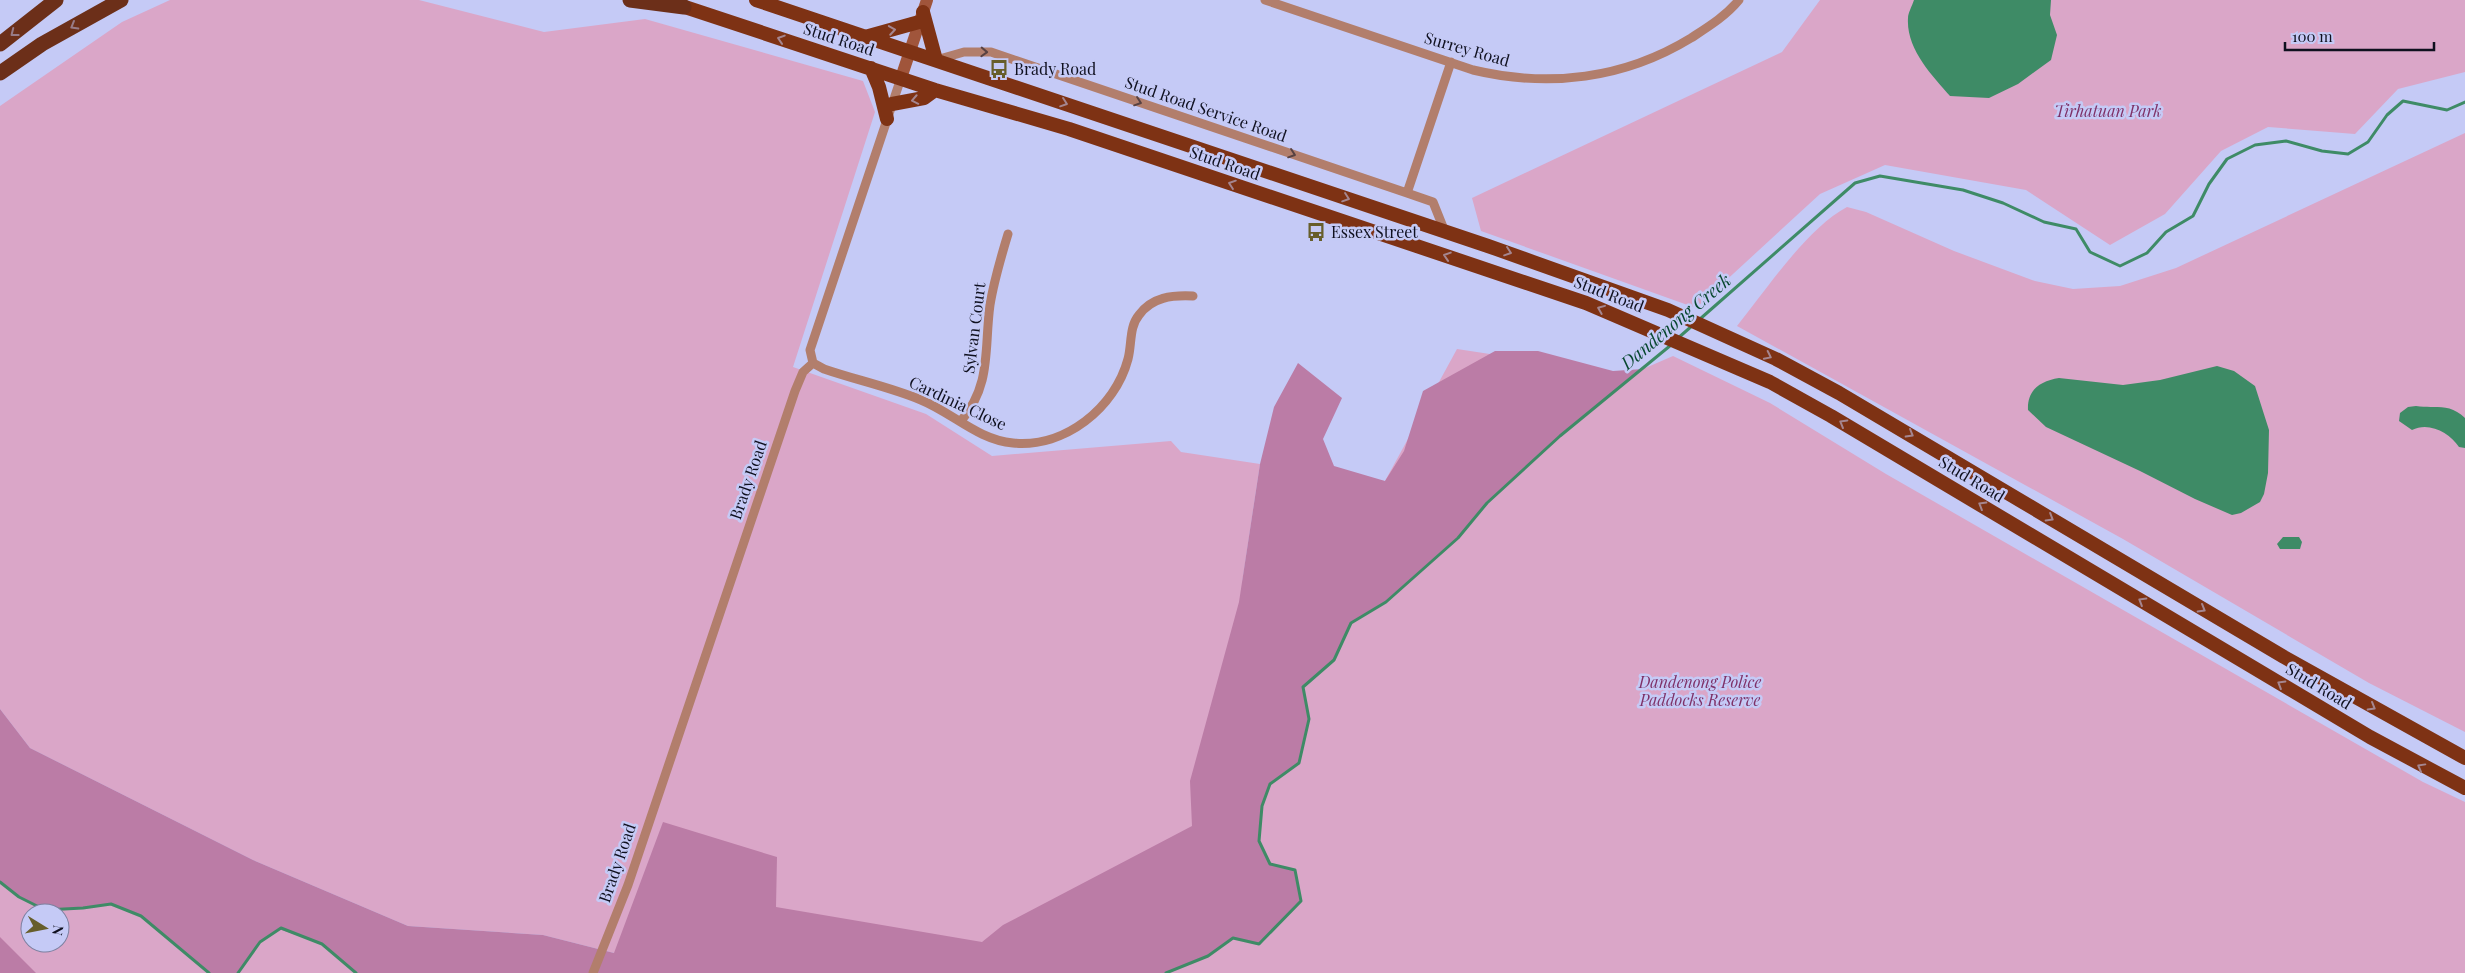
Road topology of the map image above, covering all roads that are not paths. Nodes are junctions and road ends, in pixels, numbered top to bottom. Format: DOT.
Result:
graph roads {
  1 [pos="56,0"];
  2 [pos="122,0"];
  3 [pos="630,0"];
  4 [pos="666,0"];
  5 [pos="756,0"];
  6 [pos="1265,0"];
  7 [pos="1739,0"];
  8 [pos="684,7"];
  9 [pos="923,11"];
  10 [pos="865,36"];
  11 [pos="0,44"];
  12 [pos="910,51"];
  13 [pos="936,60"];
  14 [pos="1451,62"];
  15 [pos="871,68"];
  16 [pos="0,73"];
  17 [pos="900,78"];
  18 [pos="935,90"];
  19 [pos="892,104"];
  20 [pos="887,119"];
  21 [pos="1408,192"];
  22 [pos="1445,232"];
  23 [pos="1008,234"];
  24 [pos="1193,296"];
  25 [pos="813,363"];
  26 [pos="960,421"];
  27 [pos="2465,758"];
  28 [pos="2465,788"];
  29 [pos="593,973"];
  1 -- 11 [label="highway, one-way"];
  2 -- 16 [label="highway, one-way"];
  3 -- 8 [label="highway"];
  4 -- 8 [label="highway, Stud Road"];
  5 -- 10 [label="highway, Stud Road"];
  6 -- 14 [label="street, Surrey Road"];
  7 -- 14 [label="street, Surrey Road"];
  15 -- 8 [label="highway, Stud Road, one-way"];
  10 -- 9 [label="highway, one-way"];
  9 -- 12 [label="main road"];
  9 -- 13 [label="highway"];
  10 -- 12 [label="highway, Stud Road"];
  12 -- 13 [label="highway, Stud Road"];
  12 -- 17 [label="main road"];
  13 -- 21 [label="street, Stud Road Service Road, one-way"];
  13 -- 22 [label="highway, Stud Road, one-way"];
  14 -- 21 [label="street"];
  15 -- 17 [label="highway, Stud Road"];
  15 -- 20 [label="highway"];
  17 -- 18 [label="highway, Stud Road"];
  17 -- 19 [label="street"];
  18 -- 19 [label="highway, one-way"];
  28 -- 18 [label="highway, Stud Road, one-way"];
  19 -- 20 [label="street"];
  20 -- 25 [label="street"];
  21 -- 22 [label="street, Stud Road Service Road"];
  22 -- 27 [label="highway, Stud Road, one-way"];
  23 -- 26 [label="street, Sylvan Court"];
  24 -- 26 [label="street, Cardinia Close"];
  25 -- 26 [label="street, Cardinia Close"];
  25 -- 29 [label="street, Brady Road"];
}
